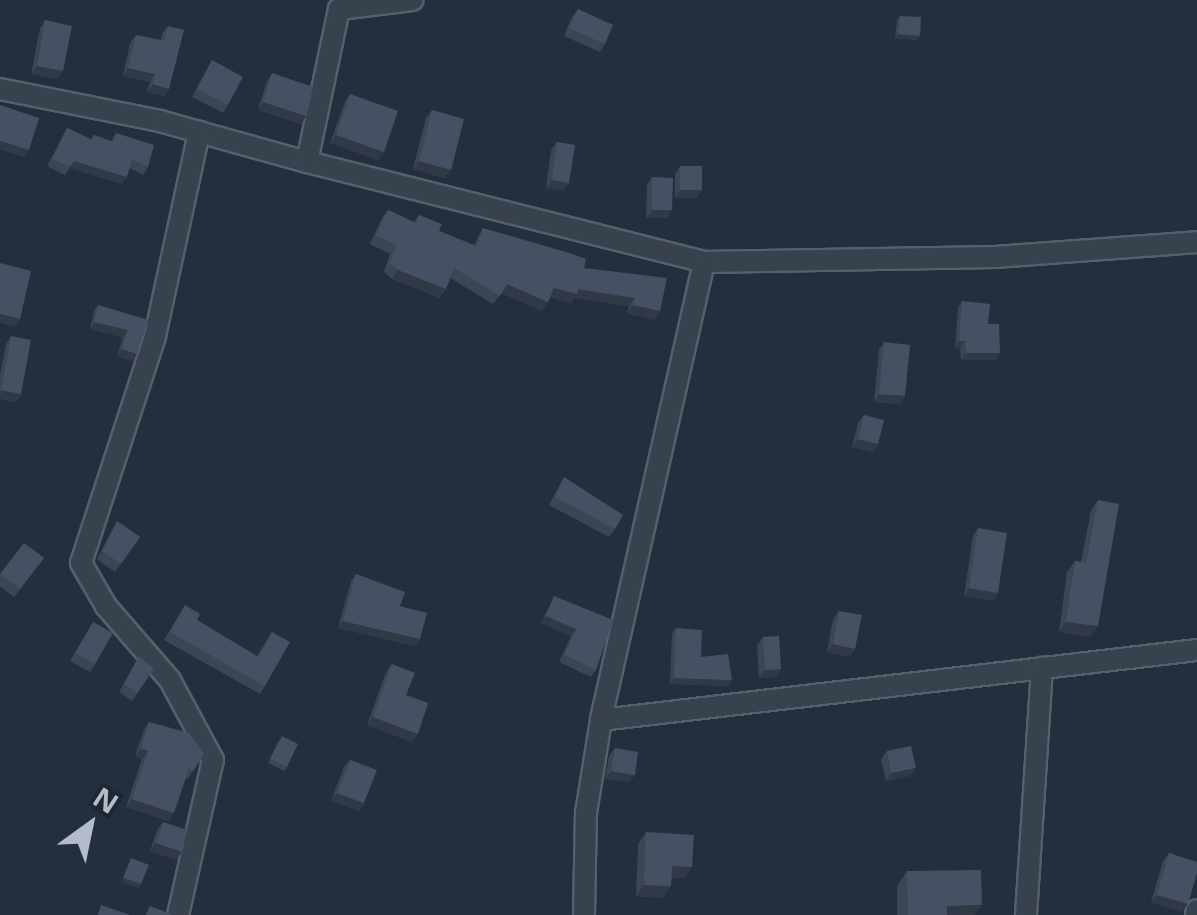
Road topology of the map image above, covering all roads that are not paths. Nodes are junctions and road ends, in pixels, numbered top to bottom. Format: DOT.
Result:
graph roads {
  1 [pos="412,0"];
  2 [pos="0,89"];
  3 [pos="199,132"];
  4 [pos="307,162"];
  5 [pos="1197,242"];
  6 [pos="704,262"];
  7 [pos="1197,650"];
  8 [pos="1042,668"];
  9 [pos="600,720"];
  10 [pos="178,915"];
  11 [pos="584,915"];
  12 [pos="1026,915"];
  1 -- 4 [label="street"];
  2 -- 3 [label="street"];
  3 -- 4 [label="street"];
  3 -- 10 [label="street"];
  4 -- 6 [label="street"];
  5 -- 6 [label="street"];
  6 -- 9 [label="street"];
  7 -- 8 [label="street"];
  8 -- 9 [label="street"];
  8 -- 12 [label="street"];
  9 -- 11 [label="street"];
}
